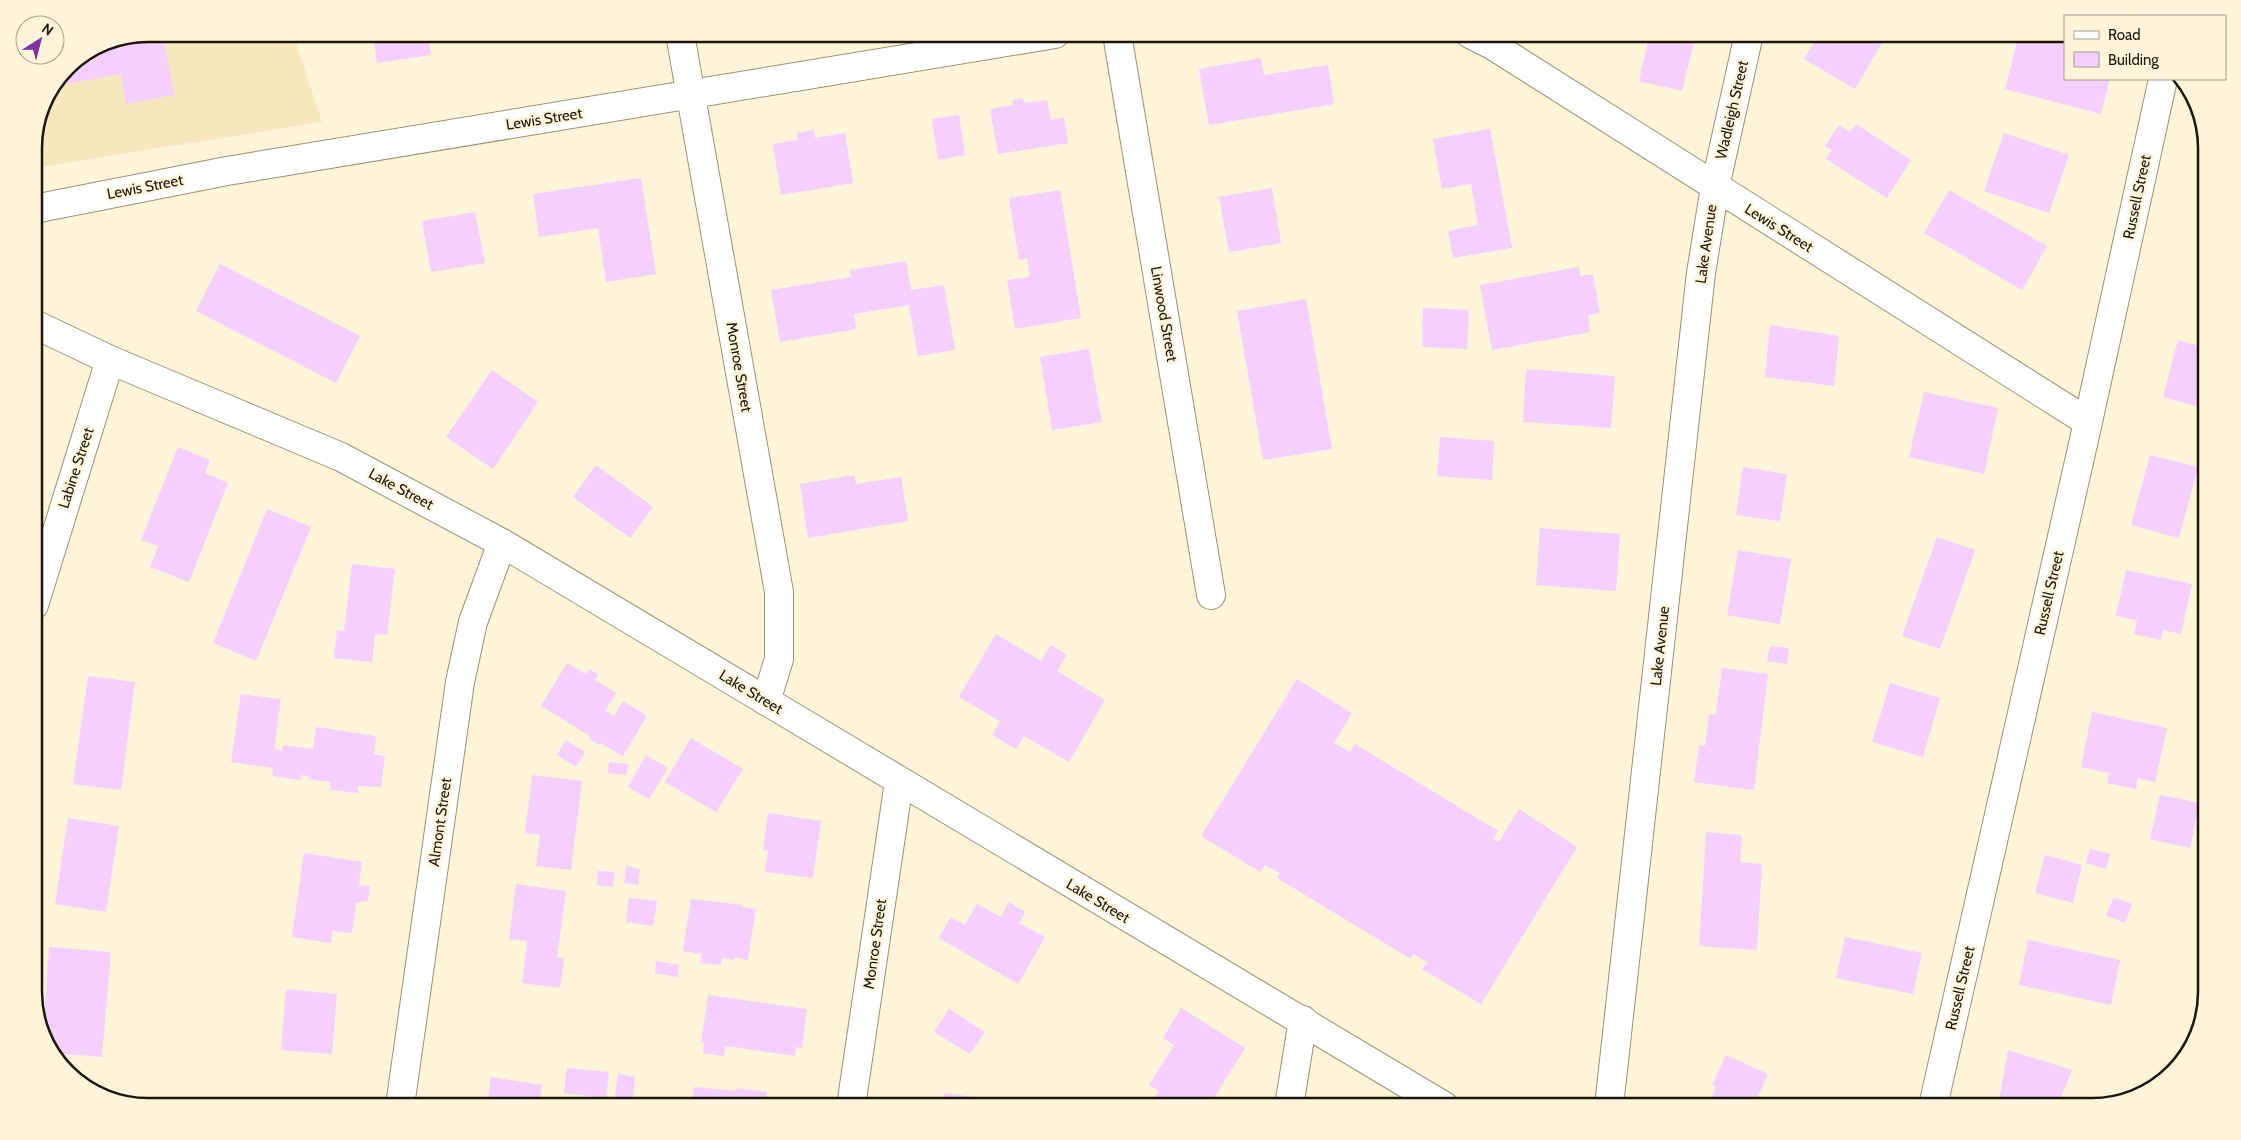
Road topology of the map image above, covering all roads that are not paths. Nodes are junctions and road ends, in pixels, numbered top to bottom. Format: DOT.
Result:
graph roads {
  1 [pos="1118,42"];
  2 [pos="1487,42"];
  3 [pos="1748,42"];
  4 [pos="682,43"];
  5 [pos="1003,43"];
  6 [pos="2162,80"];
  7 [pos="691,94"];
  8 [pos="1715,187"];
  9 [pos="43,207"];
  10 [pos="43,328"];
  11 [pos="110,360"];
  12 [pos="2088,422"];
  13 [pos="502,543"];
  14 [pos="43,576"];
  15 [pos="1212,595"];
  16 [pos="766,701"];
  17 [pos="899,782"];
  18 [pos="1303,1020"];
  19 [pos="401,1098"];
  20 [pos="853,1098"];
  21 [pos="1290,1098"];
  22 [pos="1431,1098"];
  23 [pos="1610,1098"];
  24 [pos="1935,1098"];
  1 -- 15 [label="street, Linwood Street"];
  2 -- 8 [label="street, Lewis Street"];
  3 -- 8 [label="street, Wadleigh Street"];
  4 -- 7 [label="street, Monroe Street"];
  5 -- 7 [label="street, Lewis Street"];
  6 -- 12 [label="street, Russell Street"];
  7 -- 9 [label="street, Lewis Street"];
  7 -- 16 [label="street, Monroe Street"];
  8 -- 12 [label="street, Lewis Street"];
  8 -- 23 [label="street, Lake Avenue"];
  10 -- 11 [label="street, Lake Street"];
  11 -- 13 [label="street, Lake Street"];
  11 -- 14 [label="street, Labine Street"];
  12 -- 24 [label="street, Russell Street"];
  13 -- 16 [label="street, Lake Street"];
  13 -- 19 [label="street, Almont Street"];
  16 -- 17 [label="street, Lake Street"];
  17 -- 18 [label="street, Lake Street"];
  17 -- 20 [label="street, Monroe Street"];
  18 -- 21 [label="street"];
  18 -- 22 [label="street, Lake Street"];
}
